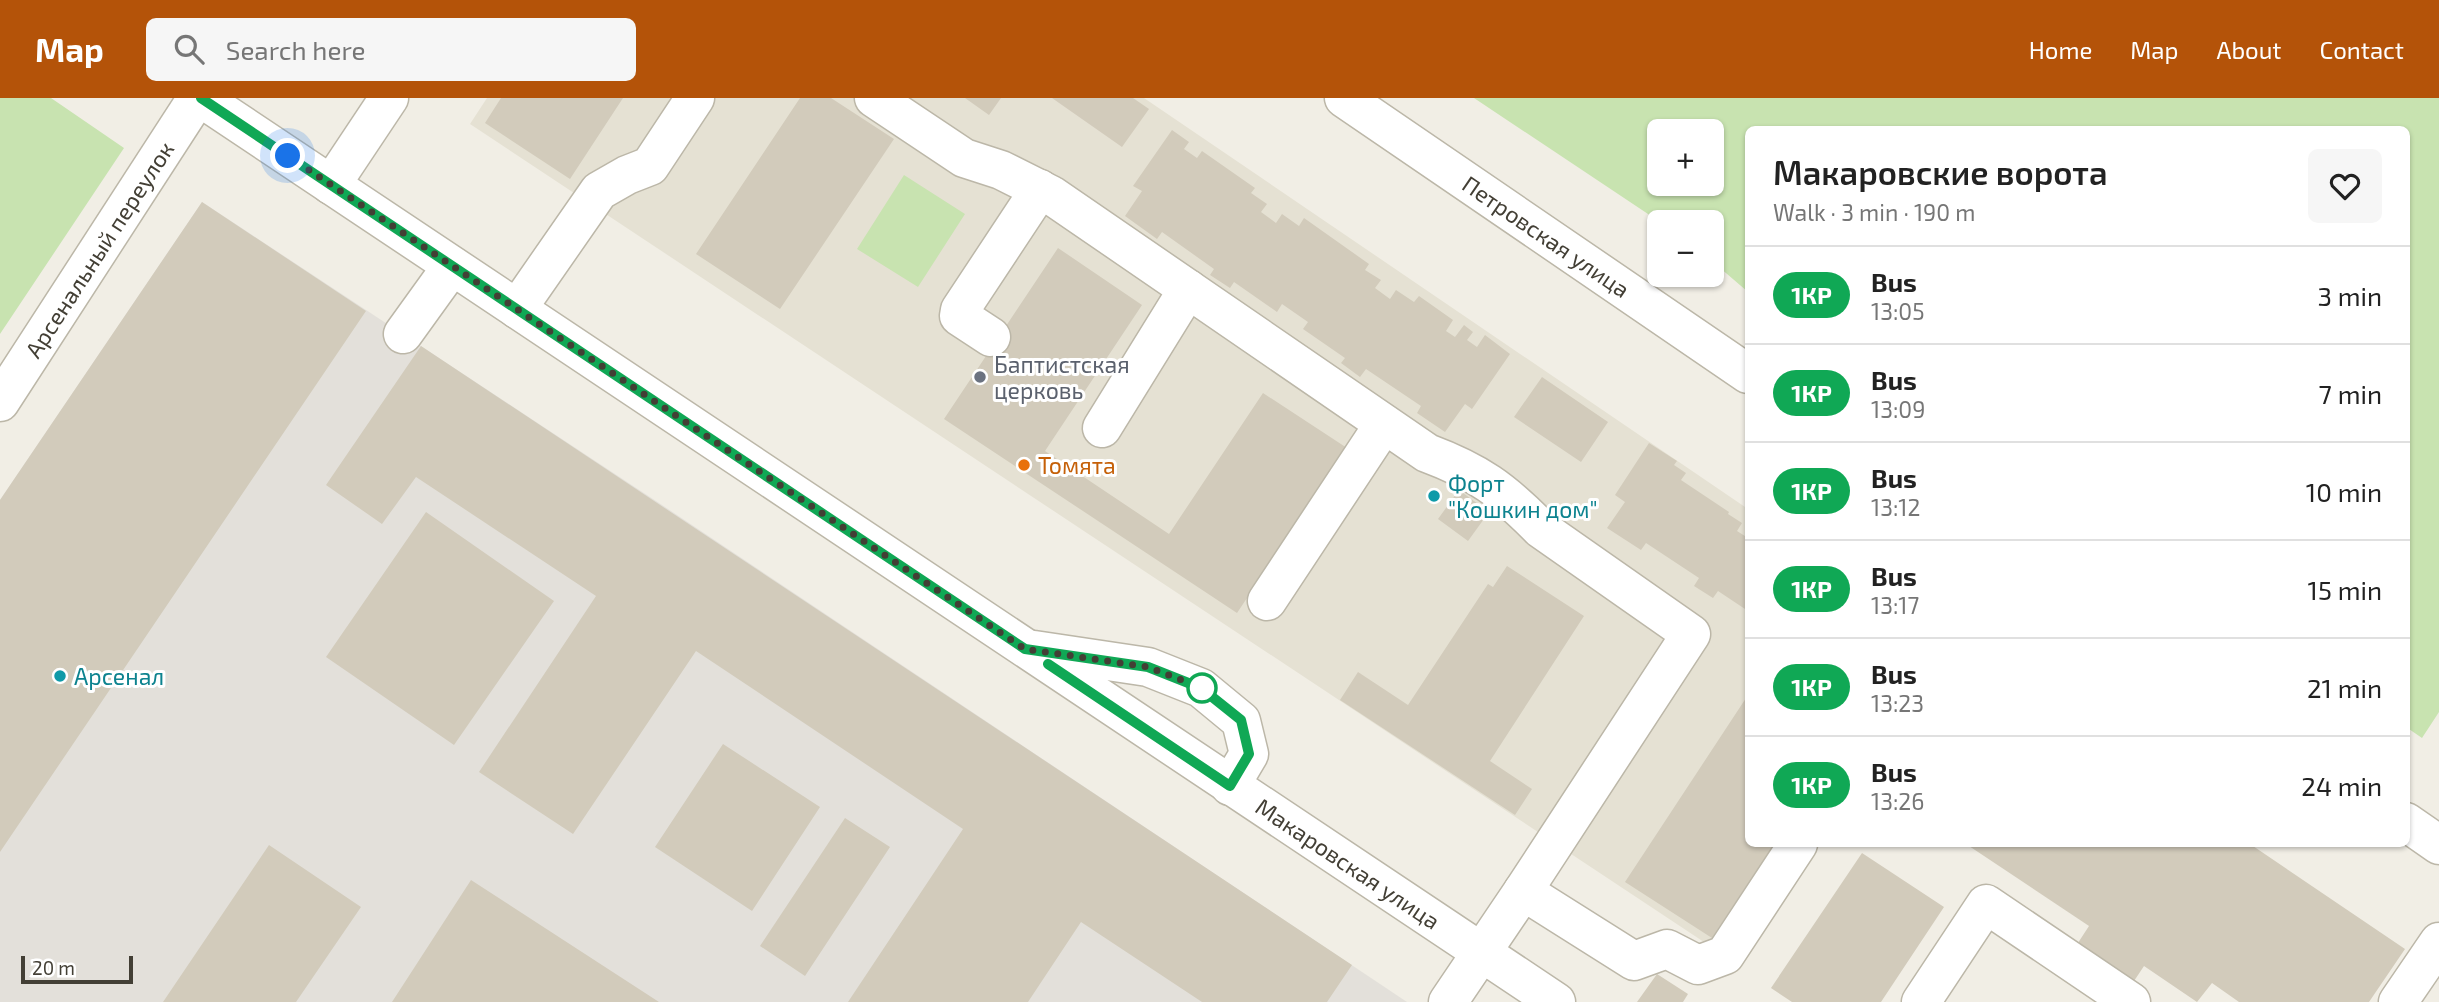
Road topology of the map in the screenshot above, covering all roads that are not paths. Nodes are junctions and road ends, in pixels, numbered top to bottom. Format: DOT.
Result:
graph roads {
  1 [pos="199,98"];
  2 [pos="389,98"];
  3 [pos="695,98"];
  4 [pos="874,98"];
  5 [pos="1344,98"];
  6 [pos="331,185"];
  7 [pos="1040,189"];
  8 [pos="452,266"];
  9 [pos="1188,289"];
  10 [pos="517,309"];
  11 [pos="402,334"];
  12 [pos="991,337"];
  13 [pos="1745,372"];
  14 [pos="0,402"];
  15 [pos="1384,424"];
  16 [pos="1102,428"];
  17 [pos="1267,601"];
  18 [pos="1025,649"];
  19 [pos="1230,786"];
  20 [pos="2410,825"];
  21 [pos="2439,845"];
  22 [pos="1796,847"];
  23 [pos="1523,891"];
  24 [pos="2439,942"];
  25 [pos="1482,954"];
  26 [pos="1448,1002"];
  27 [pos="1556,1002"];
  28 [pos="1921,1002"];
  29 [pos="2131,1002"];
  30 [pos="2398,1002"];
  1 -- 6 [label="street, Макаровская улица"];
  1 -- 14 [label="street, Арсенальный переулок"];
  2 -- 6 [label="street"];
  3 -- 10 [label="street"];
  4 -- 7 [label="street"];
  5 -- 13 [label="street, Петровская улица"];
  6 -- 8 [label="street, Макаровская улица"];
  7 -- 9 [label="street"];
  7 -- 12 [label="street"];
  8 -- 10 [label="street, Макаровская улица"];
  8 -- 11 [label="street"];
  9 -- 15 [label="street"];
  9 -- 16 [label="street"];
  10 -- 18 [label="street, Макаровская улица"];
  15 -- 17 [label="street"];
  15 -- 23 [label="street"];
  18 -- 19 [label="street, Макаровская улица"];
  18 -- 19 [label="street"];
  19 -- 25 [label="street, Макаровская улица"];
  20 -- 21 [label="street"];
  22 -- 23 [label="street"];
  23 -- 25 [label="street"];
  24 -- 30 [label="street"];
  25 -- 26 [label="street"];
  25 -- 27 [label="street, Макаровская улица"];
  28 -- 29 [label="street"];
}
